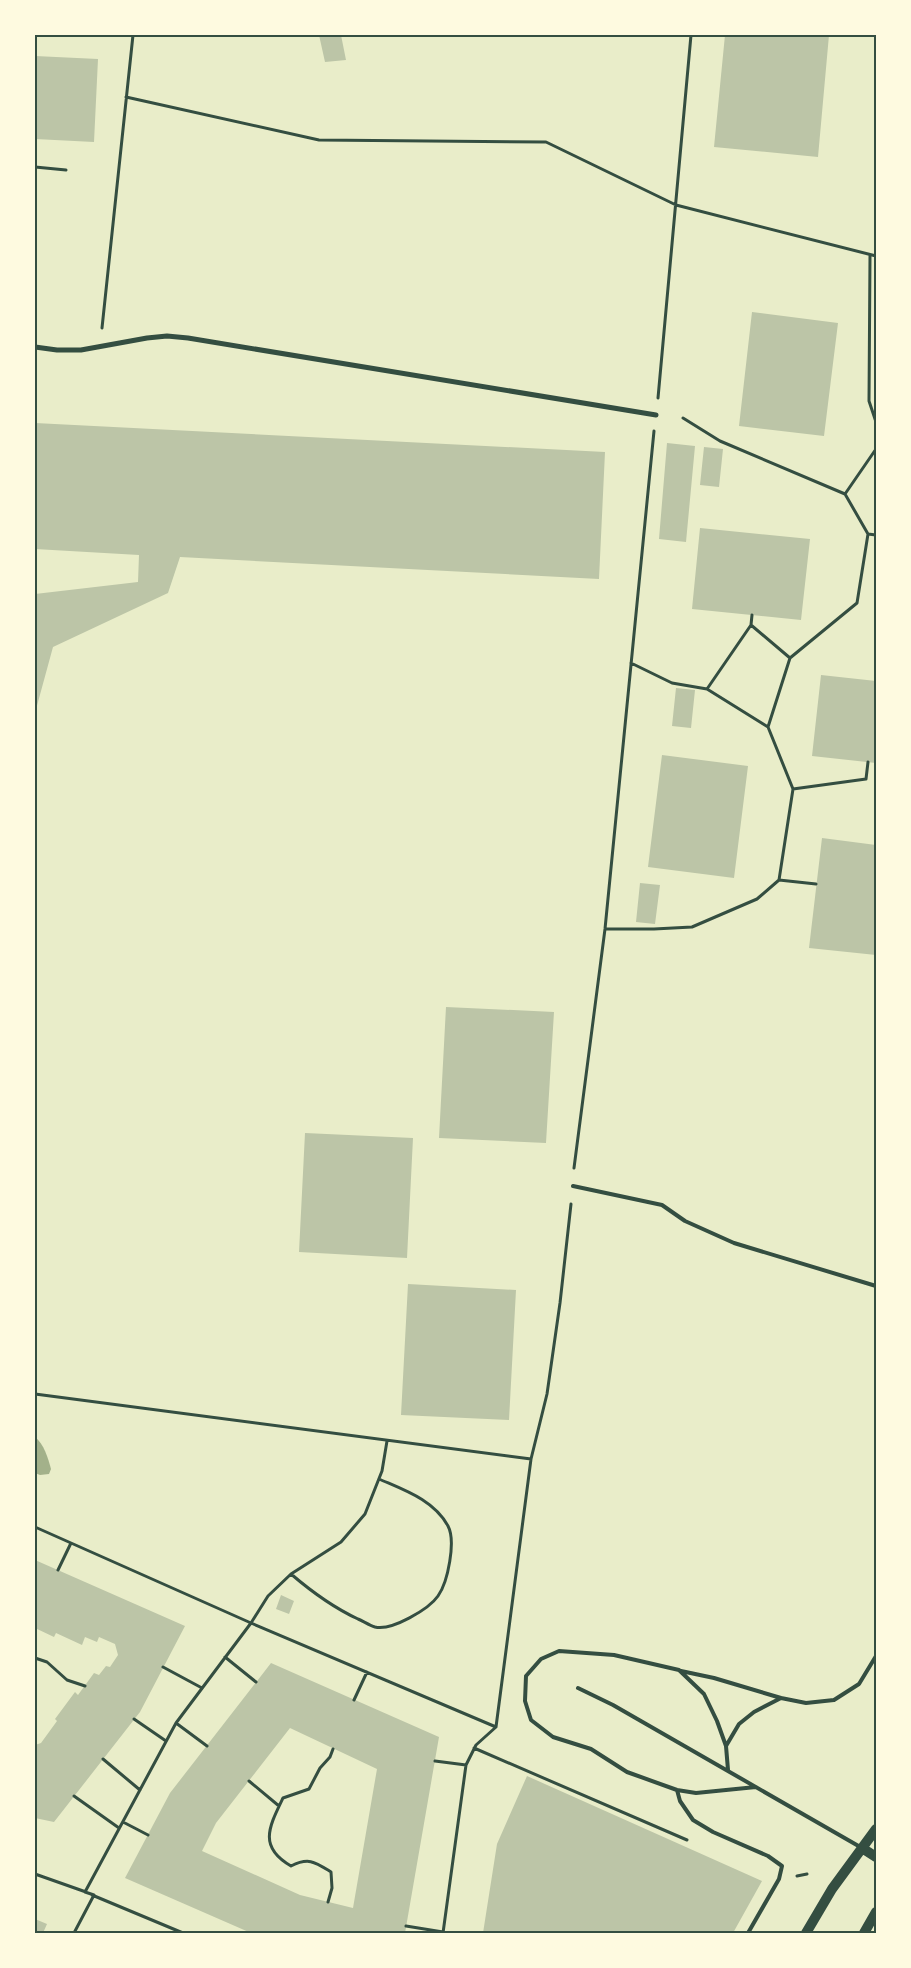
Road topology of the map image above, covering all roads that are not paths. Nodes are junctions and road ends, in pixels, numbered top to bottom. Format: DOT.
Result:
graph roads {
  1 [pos="35,347"];
  2 [pos="656,415"];
  3 [pos="572,1186"];
  4 [pos="876,1286"];
  5 [pos="876,1656"];
  6 [pos="679,1670"];
  7 [pos="578,1688"];
  8 [pos="781,1698"];
  9 [pos="726,1746"];
  10 [pos="728,1770"];
  11 [pos="756,1787"];
  12 [pos="677,1790"];
  13 [pos="876,1829"];
  14 [pos="862,1848"];
  15 [pos="876,1856"];
  16 [pos="876,1912"];
  17 [pos="748,1933"];
  18 [pos="806,1933"];
  19 [pos="864,1933"];
  1 -- 2 [label="street"];
  3 -- 4 [label="lane"];
  5 -- 8 [label="lane"];
  6 -- 8 [label="lane"];
  6 -- 9 [label="lane"];
  6 -- 12 [label="lane"];
  7 -- 10 [label="lane"];
  8 -- 9 [label="lane"];
  9 -- 10 [label="lane"];
  10 -- 11 [label="lane"];
  11 -- 12 [label="lane"];
  11 -- 14 [label="lane"];
  12 -- 17 [label="lane"];
  13 -- 14 [label="main road"];
  14 -- 15 [label="main road"];
  14 -- 18 [label="main road"];
  16 -- 19 [label="main road"];
}
